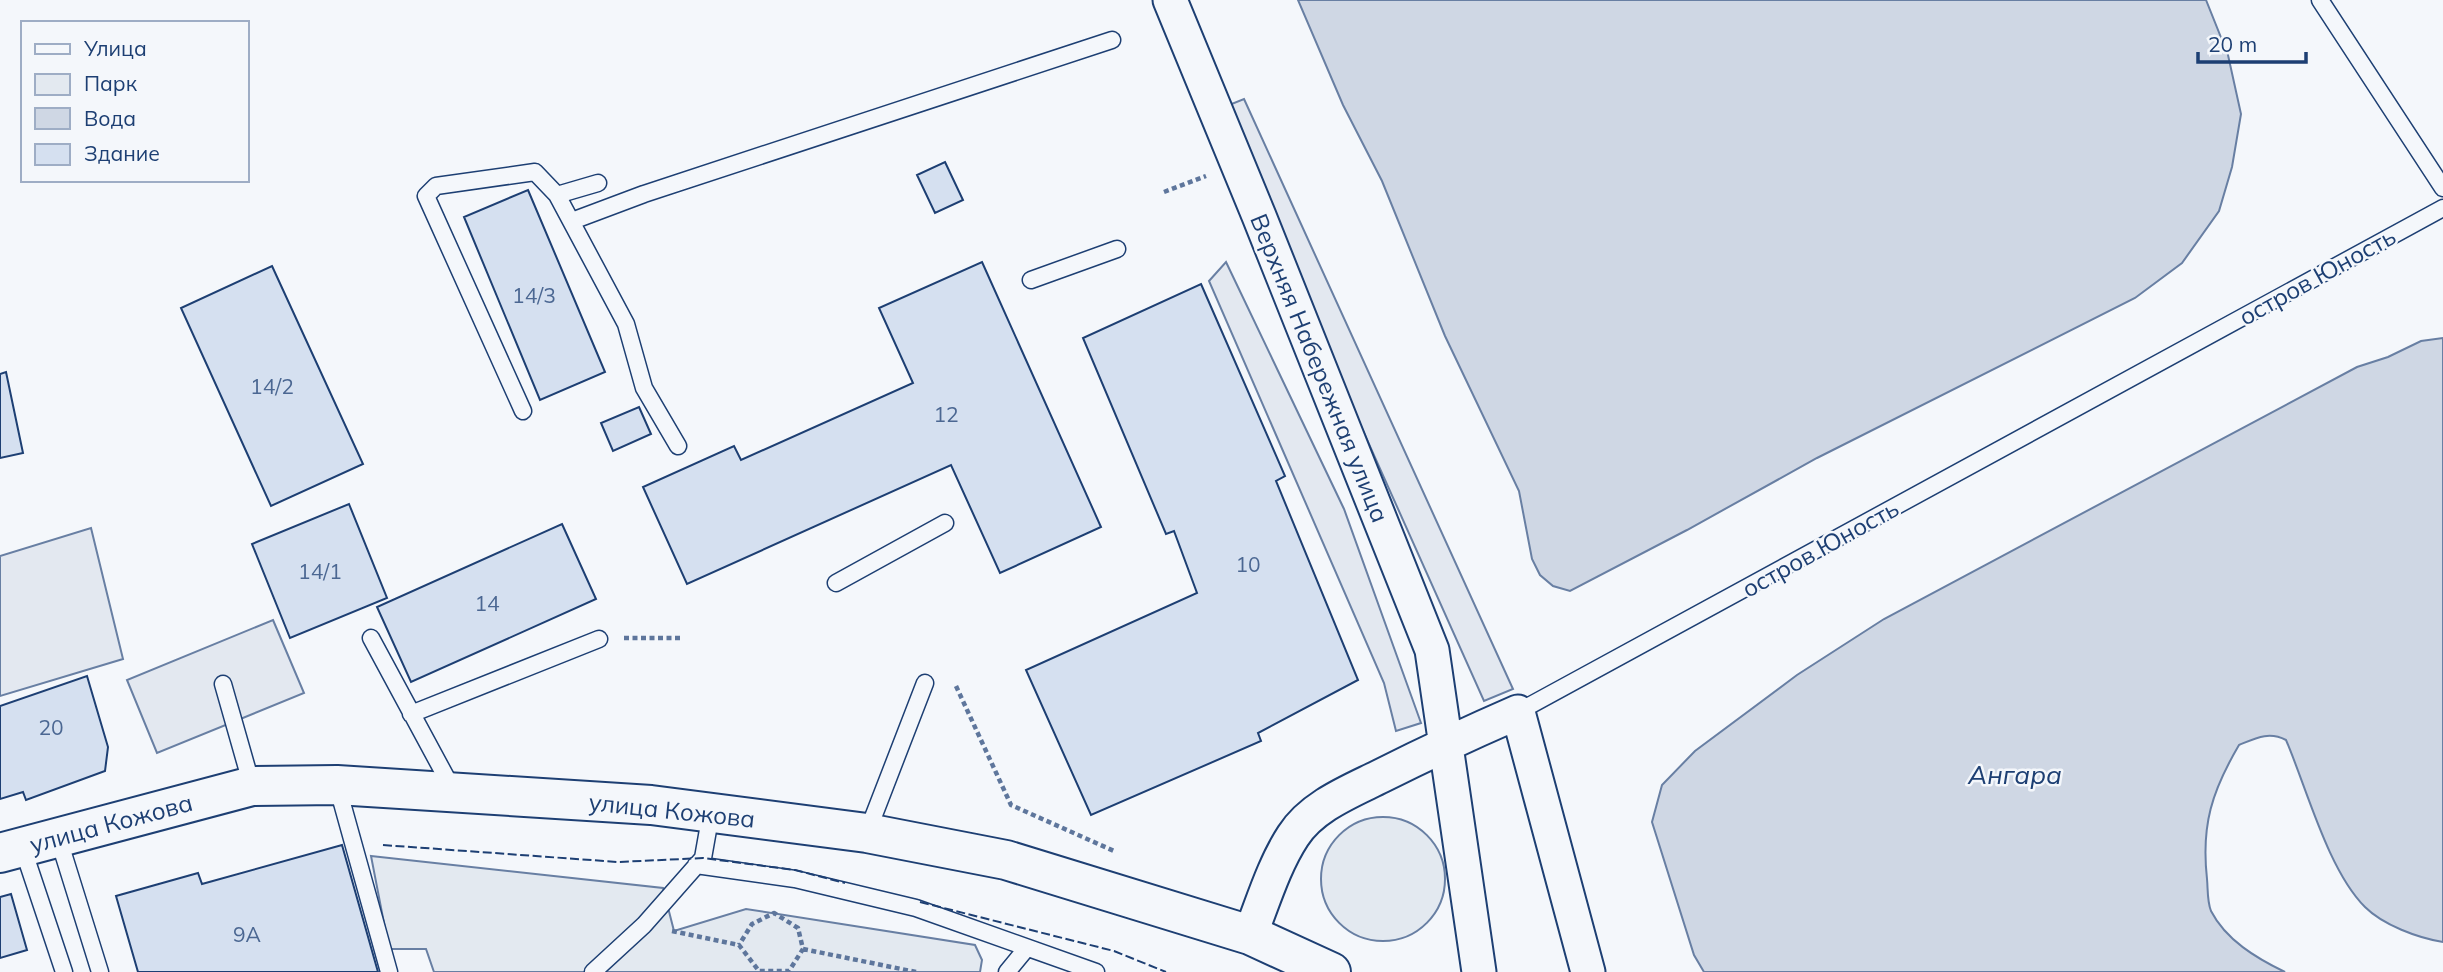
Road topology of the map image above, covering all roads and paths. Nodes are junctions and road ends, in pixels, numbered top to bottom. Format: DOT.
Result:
graph roads {
  1 [pos="1170,0"];
  2 [pos="2320,0"];
  3 [pos="1112,40"];
  4 [pos="598,183"];
  5 [pos="2443,188"];
  6 [pos="557,195"];
  7 [pos="2443,208"];
  8 [pos="572,221"];
  9 [pos="1116,248"];
  10 [pos="1031,280"];
  11 [pos="523,411"];
  12 [pos="678,446"];
  13 [pos="945,523"];
  14 [pos="836,583"];
  15 [pos="371,638"];
  16 [pos="682,638"];
  17 [pos="599,639"];
  18 [pos="925,683"];
  19 [pos="223,684"];
  20 [pos="956,686"];
  21 [pos="1518,712"];
  22 [pos="411,713"];
  23 [pos="1446,743"];
  24 [pos="337,785"];
  25 [pos="252,786"];
  26 [pos="454,791"];
  27 [pos="711,812"];
  28 [pos="867,833"];
  29 [pos="58,837"];
  30 [pos="11,850"];
  31 [pos="1116,852"];
  32 [pos="696,865"];
  33 [pos="644,925"];
  34 [pos="1250,934"];
  35 [pos="739,945"];
  36 [pos="803,949"];
  37 [pos="1026,949"];
  38 [pos="64,972"];
  39 [pos="100,972"];
  40 [pos="389,972"];
  41 [pos="593,972"];
  42 [pos="789,972"];
  43 [pos="916,972"];
  44 [pos="1007,972"];
  45 [pos="1096,972"];
  46 [pos="1331,972"];
  47 [pos="1479,972"];
  48 [pos="1588,972"];
  1 -- 23 [label="street, Верхняя Набережная улица"];
  2 -- 5 [label="lane"];
  3 -- 8 [label="lane"];
  4 -- 6 [label="lane"];
  6 -- 8 [label="lane"];
  6 -- 11 [label="lane"];
  7 -- 21 [label="lane, остров Юность"];
  8 -- 12 [label="lane"];
  9 -- 10 [label="lane"];
  13 -- 14 [label="lane"];
  15 -- 22 [label="lane"];
  16 -- 17 [label="path"];
  17 -- 22 [label="lane"];
  18 -- 28 [label="lane"];
  19 -- 25 [label="lane"];
  20 -- 31 [label="path"];
  21 -- 23 [label="street, остров Юность"];
  21 -- 48 [label="street"];
  22 -- 26 [label="lane"];
  23 -- 34 [label="street, остров Юность"];
  23 -- 47 [label="street, Верхняя Набережная улица"];
  24 -- 25 [label="street, улица Кожова"];
  24 -- 26 [label="street, улица Кожова"];
  24 -- 40 [label="lane"];
  25 -- 29 [label="street, улица Кожова"];
  26 -- 27 [label="street, улица Кожова"];
  27 -- 28 [label="street, улица Кожова"];
  27 -- 32 [label="lane"];
  28 -- 34 [label="street, улица Кожова"];
  29 -- 30 [label="street, улица Кожова"];
  29 -- 39 [label="lane"];
  30 -- 38 [label="lane"];
  32 -- 33 [label="lane"];
  32 -- 37 [label="lane"];
  33 -- 35 [label="path"];
  33 -- 41 [label="lane"];
  34 -- 46 [label="street, улица Кожова"];
  35 -- 36 [label="path"];
  35 -- 42 [label="path"];
  36 -- 42 [label="path"];
  36 -- 43 [label="path"];
  37 -- 44 [label="lane"];
  37 -- 45 [label="lane"];
}
